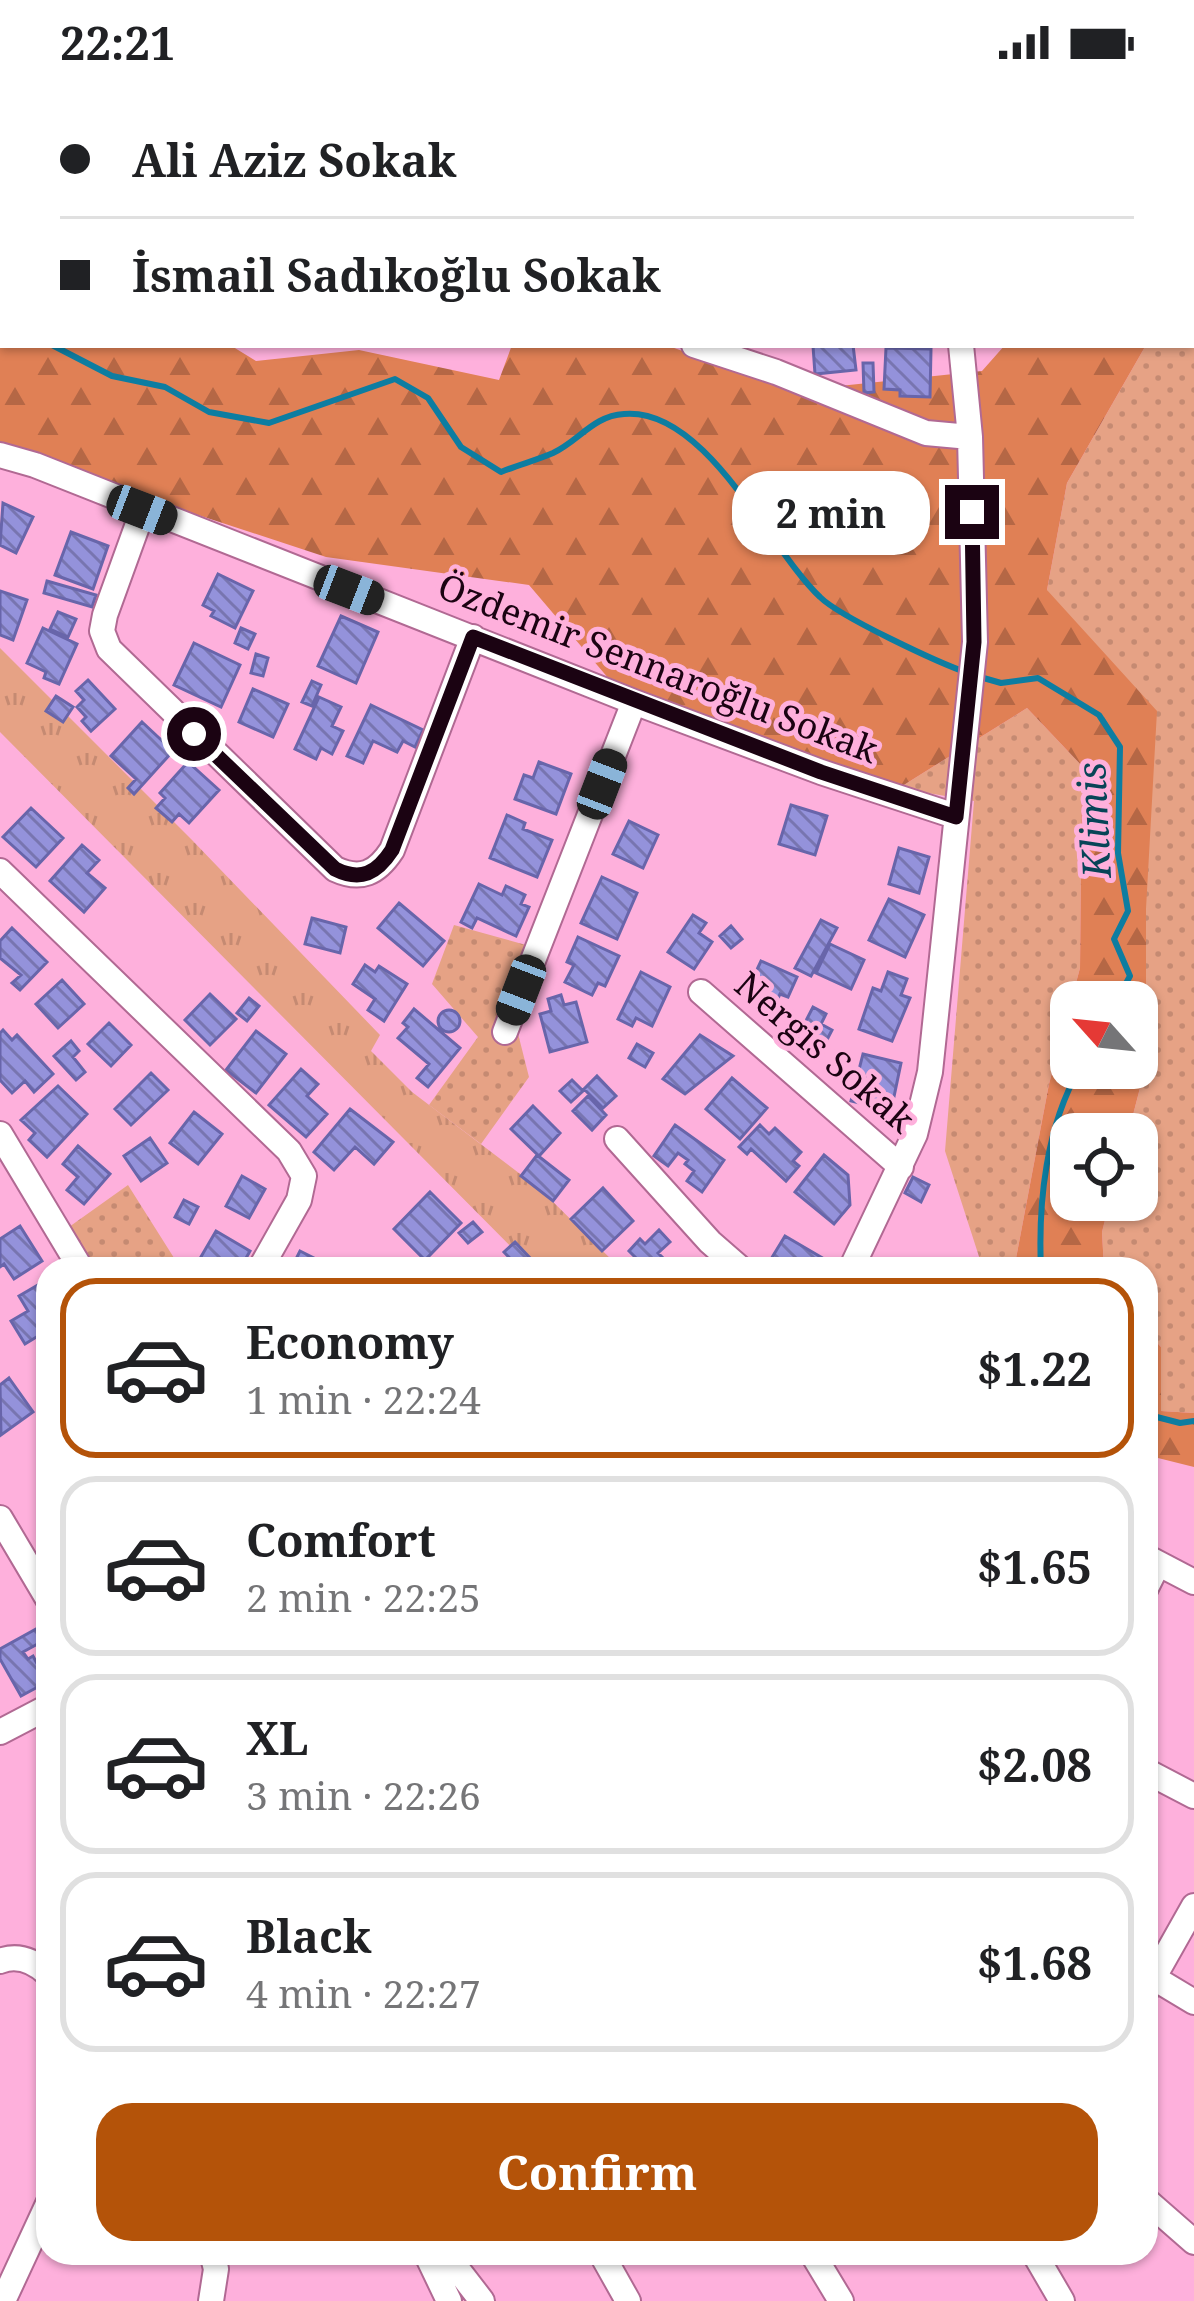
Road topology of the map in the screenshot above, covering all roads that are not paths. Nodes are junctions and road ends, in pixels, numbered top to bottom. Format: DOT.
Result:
graph roads {
  1 [pos="703,348"];
  2 [pos="774,348"];
  3 [pos="961,348"];
  4 [pos="776,372"];
  5 [pos="970,437"];
  6 [pos="0,455"];
  7 [pos="142,510"];
  8 [pos="473,637"];
  9 [pos="634,702"];
  10 [pos="956,817"];
  11 [pos="0,871"];
  12 [pos="701,992"];
  13 [pos="505,1032"];
  14 [pos="0,1134"];
  15 [pos="617,1139"];
  16 [pos="902,1167"];
  17 [pos="74,1257"];
  18 [pos="267,1257"];
  19 [pos="727,1257"];
  20 [pos="857,1257"];
  21 [pos="0,1518"];
  22 [pos="1158,1564"];
  23 [pos="36,1579"];
  24 [pos="1194,1582"];
  25 [pos="36,1712"];
  26 [pos="0,1732"];
  27 [pos="1158,1777"];
  28 [pos="1194,1796"];
  29 [pos="1194,1906"];
  30 [pos="0,1961"];
  31 [pos="36,1967"];
  32 [pos="1158,1971"];
  33 [pos="1158,1988"];
  34 [pos="1194,2002"];
  35 [pos="1158,2210"];
  36 [pos="36,2230"];
  37 [pos="1194,2242"];
  38 [pos="215,2265"];
  39 [pos="432,2265"];
  40 [pos="454,2265"];
  41 [pos="608,2265"];
  42 [pos="819,2265"];
  43 [pos="1041,2265"];
  44 [pos="3,2301"];
  45 [pos="211,2301"];
  46 [pos="448,2301"];
  47 [pos="482,2301"];
  48 [pos="628,2301"];
  49 [pos="841,2301"];
  50 [pos="1062,2301"];
  1 -- 4 [label="street"];
  2 -- 4 [label="street"];
  3 -- 5 [label="street"];
  4 -- 5 [label="street"];
  5 -- 10 [label="street"];
  6 -- 7 [label="street, Özdemir Sennaroğlu Sokak"];
  7 -- 8 [label="street, Özdemir Sennaroğlu Sokak"];
  7 -- 8 [label="street"];
  8 -- 9 [label="street, Özdemir Sennaroğlu Sokak"];
  9 -- 10 [label="street, Özdemir Sennaroğlu Sokak"];
  9 -- 13 [label="street"];
  10 -- 16 [label="street"];
  11 -- 18 [label="street"];
  12 -- 16 [label="street, Nergis Sokak"];
  14 -- 17 [label="street"];
  15 -- 19 [label="street"];
  16 -- 20 [label="street"];
  21 -- 23 [label="street"];
  22 -- 24 [label="street"];
  25 -- 26 [label="street"];
  27 -- 28 [label="street"];
  29 -- 32 [label="street"];
  30 -- 31 [label="street"];
  33 -- 34 [label="street"];
  35 -- 37 [label="street"];
  36 -- 44 [label="street"];
  38 -- 45 [label="street"];
  39 -- 46 [label="street"];
  40 -- 47 [label="street"];
  41 -- 48 [label="street"];
  42 -- 49 [label="street"];
  43 -- 50 [label="street"];
}
